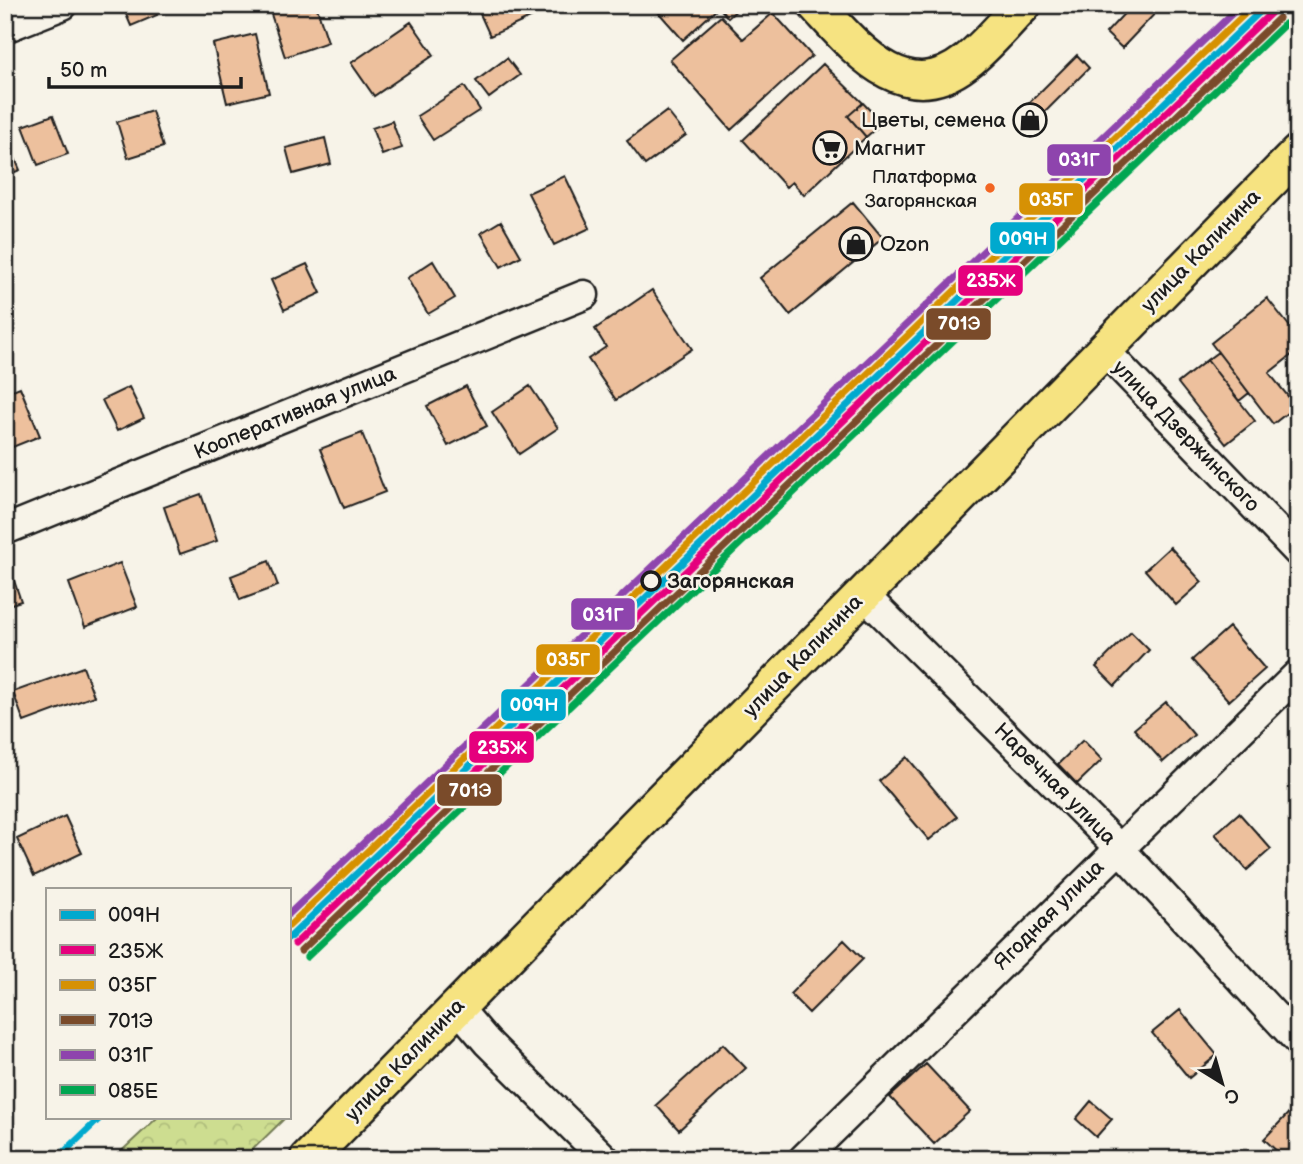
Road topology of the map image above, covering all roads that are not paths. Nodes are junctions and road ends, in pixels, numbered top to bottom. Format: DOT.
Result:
graph roads {
  1 [pos="63,5"];
  2 [pos="816,5"];
  3 [pos="1023,5"];
  4 [pos="5,28"];
  5 [pos="1298,153"];
  6 [pos="584,295"];
  7 [pos="1104,350"];
  8 [pos="5,530"];
  9 [pos="1298,552"];
  10 [pos="863,594"];
  11 [pos="1298,674"];
  12 [pos="1118,847"];
  13 [pos="457,1007"];
  14 [pos="1298,1041"];
  15 [pos="308,1159"];
  16 [pos="605,1159"];
  17 [pos="803,1159"];
  1 -- 4 [label="street"];
  2 -- 3 [label="main road"];
  5 -- 7 [label="main road, улица Калинина"];
  6 -- 8 [label="street, Кооперативная улица"];
  7 -- 9 [label="street, улица Дзержинского"];
  7 -- 10 [label="main road, улица Калинина"];
  10 -- 12 [label="street, Наречная улица"];
  10 -- 13 [label="main road, улица Калинина"];
  11 -- 12 [label="street, Ягодная улица"];
  12 -- 14 [label="street, Наречная улица"];
  12 -- 17 [label="street, Ягодная улица"];
  13 -- 15 [label="main road, улица Калинина"];
  13 -- 16 [label="street"];
}
